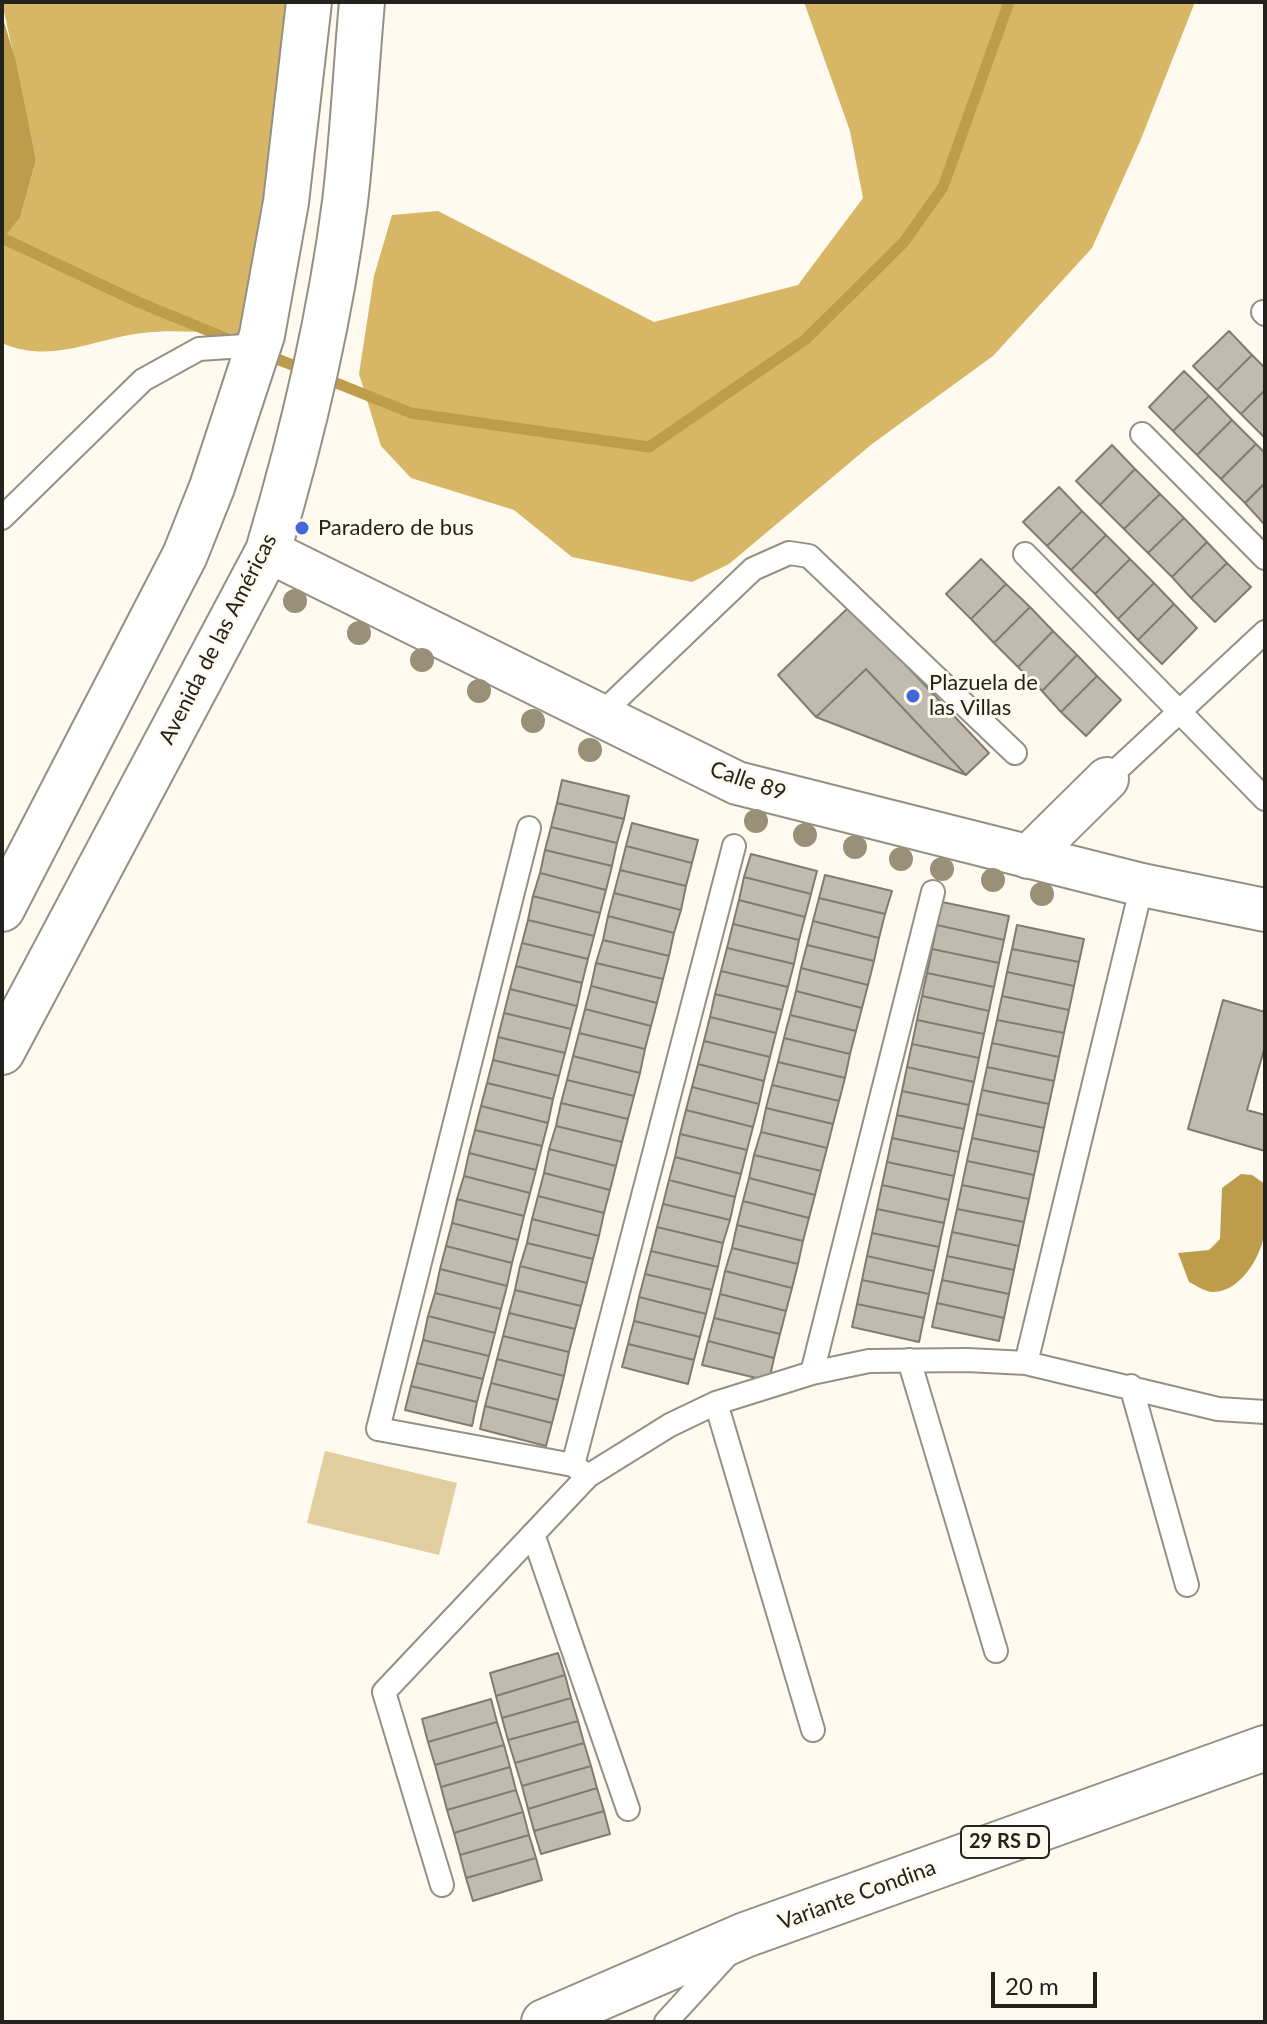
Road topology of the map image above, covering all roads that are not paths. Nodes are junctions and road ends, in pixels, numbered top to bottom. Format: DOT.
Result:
graph roads {
  1 [pos="309,2"];
  2 [pos="362,2"];
  3 [pos="259,345"];
  4 [pos="1142,434"];
  5 [pos="2,518"];
  6 [pos="268,551"];
  7 [pos="1025,554"];
  8 [pos="1265,558"];
  9 [pos="1265,632"];
  10 [pos="1178,712"];
  11 [pos="598,717"];
  12 [pos="1015,753"];
  13 [pos="1107,779"];
  14 [pos="1265,799"];
  15 [pos="529,828"];
  16 [pos="734,846"];
  17 [pos="1028,857"];
  18 [pos="1142,885"];
  19 [pos="933,892"];
  20 [pos="2,909"];
  21 [pos="1265,910"];
  22 [pos="2,1052"];
  23 [pos="909,1360"];
  24 [pos="1026,1363"];
  25 [pos="812,1373"];
  26 [pos="1131,1386"];
  27 [pos="716,1403"];
  28 [pos="1265,1412"];
  29 [pos="580,1470"];
  30 [pos="533,1534"];
  31 [pos="1187,1585"];
  32 [pos="996,1651"];
  33 [pos="813,1730"];
  34 [pos="1265,1748"];
  35 [pos="628,1809"];
  36 [pos="442,1885"];
  37 [pos="745,1935"];
  38 [pos="544,2022"];
  39 [pos="666,2022"];
  1 -- 3 [label="main road"];
  2 -- 6 [label="main road, Avenida de las Américas"];
  3 -- 5 [label="lane"];
  3 -- 20 [label="main road"];
  4 -- 8 [label="lane"];
  6 -- 11 [label="street, Calle 89"];
  6 -- 22 [label="main road, Avenida de las Américas"];
  7 -- 10 [label="lane"];
  9 -- 10 [label="lane"];
  10 -- 13 [label="lane"];
  10 -- 14 [label="lane"];
  11 -- 12 [label="lane"];
  11 -- 17 [label="street, Calle 89"];
  13 -- 17 [label="street"];
  15 -- 29 [label="lane"];
  16 -- 29 [label="lane"];
  17 -- 18 [label="street, Calle 89"];
  18 -- 21 [label="street, Calle 89"];
  18 -- 24 [label="lane"];
  19 -- 25 [label="lane"];
  23 -- 24 [label="lane"];
  23 -- 25 [label="lane"];
  23 -- 32 [label="lane"];
  24 -- 26 [label="lane"];
  25 -- 27 [label="lane"];
  26 -- 28 [label="lane"];
  26 -- 31 [label="lane"];
  27 -- 29 [label="lane"];
  27 -- 33 [label="lane"];
  29 -- 30 [label="lane"];
  30 -- 35 [label="lane"];
  30 -- 36 [label="lane"];
  34 -- 37 [label="main road, Variante Condina / 29 RS D"];
  37 -- 38 [label="main road, Variante Condina / 29 RS D"];
  37 -- 39 [label="lane"];
}
